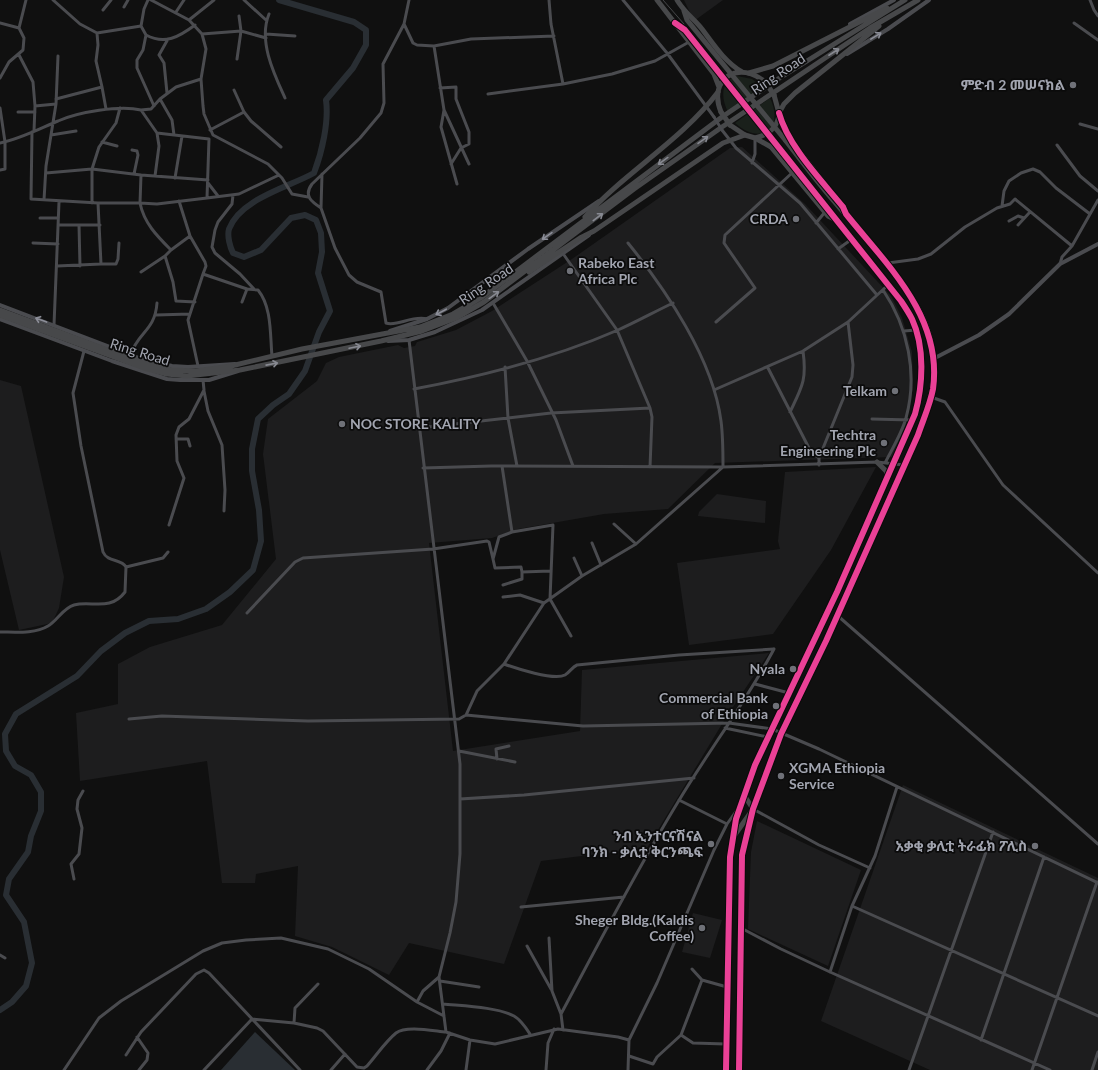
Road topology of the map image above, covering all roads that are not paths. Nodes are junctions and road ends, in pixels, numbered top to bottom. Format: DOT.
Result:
graph roads {
  1 [pos="26,0"];
  2 [pos="53,0"];
  3 [pos="111,0"];
  4 [pos="128,0"];
  5 [pos="149,0"];
  6 [pos="184,0"];
  7 [pos="214,0"];
  8 [pos="244,0"];
  9 [pos="410,0"];
  10 [pos="549,0"];
  11 [pos="623,0"];
  12 [pos="657,0"];
  13 [pos="677,0"];
  14 [pos="894,0"];
  15 [pos="904,0"];
  16 [pos="918,0"];
  17 [pos="929,0"];
  18 [pos="1090,0"];
  19 [pos="124,7"];
  20 [pos="103,10"];
  21 [pos="684,11"];
  22 [pos="176,12"];
  23 [pos="269,14"];
  24 [pos="894,14"];
  25 [pos="239,16"];
  26 [pos="1098,16"];
  27 [pos="189,20"];
  28 [pos="266,20"];
  29 [pos="0,23"];
  30 [pos="675,23"];
  31 [pos="1074,23"];
  32 [pos="404,24"];
  33 [pos="195,25"];
  34 [pos="141,26"];
  35 [pos="19,28"];
  36 [pos="840,30"];
  37 [pos="241,31"];
  38 [pos="97,33"];
  39 [pos="202,34"];
  40 [pos="266,34"];
  41 [pos="146,35"];
  42 [pos="296,36"];
  43 [pos="554,36"];
  44 [pos="266,38"];
  45 [pos="168,39"];
  46 [pos="1098,40"];
  47 [pos="689,42"];
  48 [pos="434,46"];
  49 [pos="667,53"];
  50 [pos="18,55"];
  51 [pos="58,56"];
  52 [pos="843,56"];
  53 [pos="237,59"];
  54 [pos="742,72"];
  55 [pos="749,73"];
  56 [pos="0,78"];
  57 [pos="201,80"];
  58 [pos="563,84"];
  59 [pos="102,88"];
  60 [pos="440,88"];
  61 [pos="234,90"];
  62 [pos="718,90"];
  63 [pos="167,93"];
  64 [pos="488,94"];
  65 [pos="286,98"];
  66 [pos="56,99"];
  67 [pos="160,99"];
  68 [pos="56,104"];
  69 [pos="35,106"];
  70 [pos="154,106"];
  71 [pos="706,107"];
  72 [pos="0,108"];
  73 [pos="120,108"];
  74 [pos="106,109"];
  75 [pos="141,110"];
  76 [pos="444,110"];
  77 [pos="18,112"];
  78 [pos="35,112"];
  79 [pos="244,112"];
  80 [pos="779,113"];
  81 [pos="53,123"];
  82 [pos="1080,124"];
  83 [pos="1098,129"];
  84 [pos="210,130"];
  85 [pos="76,131"];
  86 [pos="33,132"];
  87 [pos="157,133"];
  88 [pos="50,135"];
  89 [pos="174,135"];
  90 [pos="213,135"];
  91 [pos="745,135"];
  92 [pos="182,136"];
  93 [pos="755,138"];
  94 [pos="210,139"];
  95 [pos="729,139"];
  96 [pos="5,142"];
  97 [pos="102,142"];
  98 [pos="0,143"];
  99 [pos="1057,145"];
  100 [pos="117,146"];
  101 [pos="281,147"];
  102 [pos="461,148"];
  103 [pos="132,150"];
  104 [pos="752,163"];
  105 [pos="451,164"];
  106 [pos="469,164"];
  107 [pos="92,169"];
  108 [pos="0,170"];
  109 [pos="793,172"];
  110 [pos="46,173"];
  111 [pos="134,174"];
  112 [pos="322,174"];
  113 [pos="141,175"];
  114 [pos="279,175"];
  115 [pos="155,176"];
  116 [pos="175,178"];
  117 [pos="208,182"];
  118 [pos="458,184"];
  119 [pos="780,186"];
  120 [pos="1098,191"];
  121 [pos="233,195"];
  122 [pos="218,196"];
  123 [pos="308,197"];
  124 [pos="207,198"];
  125 [pos="602,198"];
  126 [pos="44,200"];
  127 [pos="1098,200"];
  128 [pos="179,201"];
  129 [pos="59,202"];
  130 [pos="92,203"];
  131 [pos="98,203"];
  132 [pos="140,203"];
  133 [pos="1002,206"];
  134 [pos="322,208"];
  135 [pos="825,212"];
  136 [pos="1030,212"];
  137 [pos="846,214"];
  138 [pos="1090,214"];
  139 [pos="40,218"];
  140 [pos="58,218"];
  141 [pos="1024,218"];
  142 [pos="834,219"];
  143 [pos="1009,222"];
  144 [pos="816,223"];
  145 [pos="1018,224"];
  146 [pos="58,225"];
  147 [pos="79,225"];
  148 [pos="100,225"];
  149 [pos="578,225"];
  150 [pos="594,231"];
  151 [pos="190,236"];
  152 [pos="852,239"];
  153 [pos="33,243"];
  154 [pos="119,243"];
  155 [pos="628,243"];
  156 [pos="58,244"];
  157 [pos="1098,244"];
  158 [pos="1072,246"];
  159 [pos="838,249"];
  160 [pos="171,250"];
  161 [pos="564,255"];
  162 [pos="165,256"];
  163 [pos="886,263"];
  164 [pos="101,264"];
  165 [pos="1060,264"];
  166 [pos="57,266"];
  167 [pos="80,266"];
  168 [pos="141,272"];
  169 [pos="203,274"];
  170 [pos="513,282"];
  171 [pos="888,285"];
  172 [pos="247,289"];
  173 [pos="254,289"];
  174 [pos="883,290"];
  175 [pos="877,295"];
  176 [pos="195,302"];
  177 [pos="242,302"];
  178 [pos="157,303"];
  179 [pos="672,303"];
  180 [pos="493,304"];
  181 [pos="0,305"];
  182 [pos="0,310"];
  183 [pos="190,314"];
  184 [pos="0,315"];
  185 [pos="156,315"];
  186 [pos="0,319"];
  187 [pos="427,319"];
  188 [pos="716,322"];
  189 [pos="848,322"];
  190 [pos="54,325"];
  191 [pos="617,330"];
  192 [pos="916,330"];
  193 [pos="904,331"];
  194 [pos="379,336"];
  195 [pos="408,340"];
  196 [pos="381,341"];
  197 [pos="84,351"];
  198 [pos="803,352"];
  199 [pos="131,354"];
  200 [pos="272,357"];
  201 [pos="933,359"];
  202 [pos="527,361"];
  203 [pos="239,364"];
  204 [pos="198,366"];
  205 [pos="504,367"];
  206 [pos="768,368"];
  207 [pos="240,370"];
  208 [pos="202,380"];
  209 [pos="414,389"];
  210 [pos="204,390"];
  211 [pos="714,390"];
  212 [pos="931,397"];
  213 [pos="650,408"];
  214 [pos="790,412"];
  215 [pos="551,413"];
  216 [pos="508,418"];
  217 [pos="872,419"];
  218 [pos="906,419"];
  219 [pos="912,420"];
  220 [pos="419,428"];
  221 [pos="176,439"];
  222 [pos="190,446"];
  223 [pos="819,458"];
  224 [pos="877,462"];
  225 [pos="885,463"];
  226 [pos="894,463"];
  227 [pos="819,465"];
  228 [pos="904,465"];
  229 [pos="502,466"];
  230 [pos="517,466"];
  231 [pos="574,466"];
  232 [pos="650,467"];
  233 [pos="723,467"];
  234 [pos="424,468"];
  235 [pos="888,476"];
  236 [pos="224,511"];
  237 [pos="614,524"];
  238 [pos="169,525"];
  239 [pos="512,532"];
  240 [pos="592,543"];
  241 [pos="636,544"];
  242 [pos="433,549"];
  243 [pos="168,552"];
  244 [pos="574,558"];
  245 [pos="493,559"];
  246 [pos="601,565"];
  247 [pos="126,567"];
  248 [pos="550,571"];
  249 [pos="522,572"];
  250 [pos="1098,573"];
  251 [pos="582,576"];
  252 [pos="503,585"];
  253 [pos="503,596"];
  254 [pos="550,599"];
  255 [pos="544,603"];
  256 [pos="247,614"];
  257 [pos="838,616"];
  258 [pos="0,632"];
  259 [pos="571,636"];
  260 [pos="504,664"];
  261 [pos="755,684"];
  262 [pos="789,693"];
  263 [pos="466,715"];
  264 [pos="129,719"];
  265 [pos="453,719"];
  266 [pos="728,723"];
  267 [pos="725,728"];
  268 [pos="772,729"];
  269 [pos="781,734"];
  270 [pos="768,737"];
  271 [pos="509,746"];
  272 [pos="459,751"];
  273 [pos="497,759"];
  274 [pos="515,762"];
  275 [pos="694,778"];
  276 [pos="897,787"];
  277 [pos="83,791"];
  278 [pos="744,795"];
  279 [pos="460,799"];
  280 [pos="679,800"];
  281 [pos="740,806"];
  282 [pos="753,810"];
  283 [pos="728,824"];
  284 [pos="993,832"];
  285 [pos="732,838"];
  286 [pos="1098,844"];
  287 [pos="1044,857"];
  288 [pos="870,868"];
  289 [pos="74,879"];
  290 [pos="1098,882"];
  291 [pos="624,897"];
  292 [pos="852,906"];
  293 [pos="521,908"];
  294 [pos="741,928"];
  295 [pos="549,938"];
  296 [pos="527,946"];
  297 [pos="950,951"];
  298 [pos="0,955"];
  299 [pos="5,958"];
  300 [pos="692,969"];
  301 [pos="830,972"];
  302 [pos="1004,974"];
  303 [pos="439,979"];
  304 [pos="702,980"];
  305 [pos="318,984"];
  306 [pos="479,986"];
  307 [pos="727,987"];
  308 [pos="552,990"];
  309 [pos="1056,998"];
  310 [pos="417,1002"];
  311 [pos="443,1004"];
  312 [pos="561,1014"];
  313 [pos="929,1015"];
  314 [pos="444,1016"];
  315 [pos="1098,1016"];
  316 [pos="252,1019"];
  317 [pos="294,1023"];
  318 [pos="554,1029"];
  319 [pos="563,1030"];
  320 [pos="446,1032"];
  321 [pos="450,1033"];
  322 [pos="530,1034"];
  323 [pos="681,1036"];
  324 [pos="137,1037"];
  325 [pos="470,1040"];
  326 [pos="629,1040"];
  327 [pos="981,1040"];
  328 [pos="726,1044"];
  329 [pos="1098,1052"];
  330 [pos="345,1054"];
  331 [pos="126,1055"];
  332 [pos="629,1056"];
  333 [pos="1034,1063"];
  334 [pos="64,1070"];
  335 [pos="139,1070"];
  336 [pos="204,1070"];
  337 [pos="300,1070"];
  338 [pos="331,1070"];
  339 [pos="427,1070"];
  340 [pos="466,1070"];
  341 [pos="546,1070"];
  342 [pos="628,1070"];
  343 [pos="726,1070"];
  344 [pos="738,1070"];
  345 [pos="910,1070"];
  346 [pos="1032,1070"];
  347 [pos="1050,1070"];
  348 [pos="1092,1070"];
  1 -- 35 [label="street"];
  2 -- 38 [label="street"];
  3 -- 20 [label="street"];
  4 -- 19 [label="street"];
  5 -- 22 [label="street"];
  5 -- 34 [label="street"];
  6 -- 22 [label="street"];
  7 -- 27 [label="street"];
  8 -- 28 [label="street"];
  9 -- 32 [label="street"];
  10 -- 43 [label="street"];
  11 -- 49 [label="street"];
  12 -- 30 [label="main road"];
  13 -- 21 [label="main road"];
  14 -- 36 [label="street"];
  15 -- 36 [label="main road"];
  15 -- 149 [label="main road, Ring Road, one-way"];
  16 -- 24 [label="main road, Ring Road"];
  52 -- 17 [label="street, one-way"];
  18 -- 26 [label="street"];
  21 -- 54 [label="main road"];
  21 -- 137 [label="main road, bridge"];
  22 -- 27 [label="street"];
  23 -- 28 [label="street"];
  24 -- 52 [label="main road"];
  170 -- 24 [label="main road, Ring Road, one-way"];
  25 -- 37 [label="street"];
  27 -- 33 [label="street"];
  28 -- 40 [label="street"];
  29 -- 35 [label="street"];
  30 -- 47 [label="main road"];
  30 -- 142 [label="main road, bridge"];
  31 -- 46 [label="street"];
  32 -- 48 [label="street"];
  32 -- 112 [label="street"];
  33 -- 39 [label="street"];
  33 -- 45 [label="street"];
  34 -- 38 [label="street"];
  34 -- 41 [label="street"];
  35 -- 50 [label="street"];
  36 -- 55 [label="main road"];
  37 -- 39 [label="street"];
  37 -- 44 [label="street"];
  37 -- 53 [label="street"];
  38 -- 59 [label="street"];
  39 -- 57 [label="street"];
  40 -- 42 [label="street"];
  40 -- 44 [label="street"];
  41 -- 45 [label="street"];
  41 -- 70 [label="street"];
  43 -- 48 [label="street"];
  43 -- 58 [label="street"];
  44 -- 65 [label="street"];
  45 -- 63 [label="street"];
  47 -- 49 [label="street"];
  47 -- 62 [label="main road"];
  48 -- 60 [label="street"];
  49 -- 58 [label="street"];
  49 -- 71 [label="street"];
  50 -- 56 [label="street"];
  50 -- 69 [label="street"];
  51 -- 66 [label="street"];
  52 -- 80 [label="main road"];
  54 -- 55 [label="main road"];
  54 -- 62 [label="main road"];
  55 -- 80 [label="main road, bridge"];
  57 -- 63 [label="street"];
  57 -- 84 [label="street"];
  58 -- 64 [label="street"];
  59 -- 66 [label="street"];
  59 -- 74 [label="street"];
  60 -- 76 [label="street"];
  60 -- 102 [label="street"];
  61 -- 79 [label="street"];
  62 -- 71 [label="main road"];
  62 -- 91 [label="main road, bridge"];
  63 -- 67 [label="street"];
  66 -- 68 [label="street"];
  67 -- 70 [label="street"];
  67 -- 89 [label="street"];
  68 -- 69 [label="street"];
  68 -- 81 [label="street"];
  69 -- 78 [label="street"];
  70 -- 75 [label="street"];
  71 -- 95 [label="street, bridge"];
  71 -- 125 [label="main road"];
  72 -- 96 [label="street"];
  73 -- 74 [label="street"];
  73 -- 75 [label="street"];
  73 -- 97 [label="street"];
  74 -- 81 [label="street"];
  75 -- 87 [label="street"];
  76 -- 102 [label="street"];
  76 -- 105 [label="street"];
  77 -- 78 [label="street"];
  78 -- 86 [label="street"];
  79 -- 84 [label="street"];
  79 -- 101 [label="street"];
  80 -- 93 [label="main road"];
  80 -- 137 [label="main road"];
  81 -- 86 [label="street"];
  81 -- 88 [label="street"];
  82 -- 83 [label="street"];
  84 -- 90 [label="street"];
  85 -- 88 [label="street"];
  86 -- 96 [label="street"];
  86 -- 126 [label="street"];
  87 -- 89 [label="street"];
  87 -- 115 [label="street"];
  88 -- 110 [label="street"];
  89 -- 92 [label="street"];
  90 -- 94 [label="street"];
  90 -- 114 [label="street"];
  91 -- 93 [label="main road"];
  91 -- 95 [label="main road"];
  92 -- 94 [label="street"];
  92 -- 116 [label="street"];
  93 -- 104 [label="street"];
  93 -- 109 [label="main road"];
  94 -- 117 [label="street"];
  95 -- 104 [label="street"];
  95 -- 150 [label="main road"];
  96 -- 98 [label="street"];
  96 -- 108 [label="street"];
  97 -- 100 [label="street"];
  97 -- 107 [label="street"];
  99 -- 120 [label="street"];
  102 -- 105 [label="street"];
  102 -- 106 [label="street"];
  103 -- 111 [label="street"];
  104 -- 119 [label="street"];
  105 -- 118 [label="street"];
  107 -- 110 [label="street"];
  107 -- 111 [label="street"];
  107 -- 130 [label="street"];
  109 -- 119 [label="street"];
  109 -- 135 [label="main road"];
  110 -- 126 [label="street"];
  111 -- 113 [label="street"];
  112 -- 123 [label="street"];
  112 -- 134 [label="street"];
  113 -- 115 [label="street"];
  113 -- 132 [label="street"];
  114 -- 121 [label="street"];
  114 -- 123 [label="street"];
  115 -- 116 [label="street"];
  116 -- 117 [label="street"];
  117 -- 122 [label="street"];
  117 -- 124 [label="street"];
  119 -- 144 [label="street"];
  119 -- 188 [label="street"];
  121 -- 122 [label="street"];
  121 -- 173 [label="street"];
  122 -- 124 [label="street"];
  123 -- 134 [label="street"];
  124 -- 128 [label="street"];
  125 -- 149 [label="main road"];
  125 -- 187 [label="street, one-way"];
  126 -- 129 [label="street"];
  127 -- 138 [label="street"];
  128 -- 132 [label="street"];
  128 -- 151 [label="street"];
  129 -- 130 [label="street"];
  129 -- 140 [label="street"];
  130 -- 131 [label="street"];
  131 -- 132 [label="street"];
  131 -- 148 [label="street"];
  132 -- 160 [label="street"];
  133 -- 136 [label="street"];
  133 -- 138 [label="street"];
  133 -- 163 [label="street"];
  134 -- 187 [label="street"];
  135 -- 142 [label="main road"];
  135 -- 144 [label="street"];
  136 -- 141 [label="street"];
  136 -- 158 [label="street"];
  137 -- 163 [label="main road"];
  138 -- 158 [label="street"];
  139 -- 140 [label="street"];
  140 -- 146 [label="street"];
  141 -- 143 [label="street"];
  141 -- 145 [label="street"];
  142 -- 152 [label="main road"];
  144 -- 159 [label="street"];
  146 -- 147 [label="street"];
  146 -- 156 [label="street"];
  147 -- 148 [label="street"];
  147 -- 167 [label="street"];
  148 -- 164 [label="street"];
  149 -- 194 [label="main road, Ring Road"];
  150 -- 161 [label="street"];
  150 -- 170 [label="main road"];
  151 -- 160 [label="street"];
  151 -- 169 [label="street"];
  152 -- 159 [label="street"];
  152 -- 171 [label="main road"];
  153 -- 156 [label="street"];
  154 -- 164 [label="street"];
  155 -- 179 [label="street"];
  156 -- 166 [label="street"];
  157 -- 165 [label="street"];
  158 -- 165 [label="street"];
  159 -- 175 [label="street"];
  160 -- 162 [label="street"];
  161 -- 180 [label="street"];
  161 -- 191 [label="street"];
  162 -- 168 [label="street"];
  162 -- 176 [label="street"];
  163 -- 201 [label="main road"];
  164 -- 167 [label="street"];
  165 -- 201 [label="street"];
  166 -- 167 [label="street"];
  166 -- 190 [label="street"];
  169 -- 172 [label="street"];
  169 -- 176 [label="street"];
  196 -- 170 [label="main road, Ring Road, one-way"];
  171 -- 174 [label="street"];
  171 -- 192 [label="main road"];
  172 -- 173 [label="street"];
  172 -- 177 [label="street"];
  173 -- 200 [label="street"];
  174 -- 175 [label="street"];
  174 -- 193 [label="street"];
  175 -- 189 [label="street"];
  176 -- 183 [label="street"];
  178 -- 185 [label="street"];
  179 -- 191 [label="street"];
  179 -- 211 [label="street"];
  180 -- 195 [label="street"];
  180 -- 202 [label="street"];
  190 -- 181 [label="street, one-way"];
  182 -- 203 [label="main road, Ring Road"];
  183 -- 185 [label="street"];
  183 -- 204 [label="street"];
  184 -- 207 [label="main road, Ring Road"];
  185 -- 199 [label="street"];
  186 -- 197 [label="street"];
  187 -- 194 [label="street"];
  189 -- 198 [label="street"];
  189 -- 223 [label="street"];
  190 -- 199 [label="street"];
  191 -- 202 [label="street"];
  191 -- 213 [label="street"];
  192 -- 193 [label="street"];
  192 -- 219 [label="main road"];
  193 -- 218 [label="street"];
  194 -- 200 [label="main road, Ring Road"];
  195 -- 196 [label="street"];
  195 -- 209 [label="street"];
  207 -- 196 [label="main road, Ring Road, one-way"];
  197 -- 208 [label="street"];
  197 -- 247 [label="street"];
  198 -- 206 [label="street"];
  198 -- 214 [label="street"];
  199 -- 204 [label="street"];
  200 -- 203 [label="main road, Ring Road"];
  201 -- 212 [label="main road"];
  202 -- 205 [label="street"];
  202 -- 215 [label="street"];
  203 -- 204 [label="street"];
  205 -- 209 [label="street"];
  205 -- 216 [label="street"];
  206 -- 211 [label="street"];
  206 -- 214 [label="street"];
  207 -- 208 [label="street"];
  208 -- 210 [label="street"];
  209 -- 220 [label="street"];
  210 -- 221 [label="street"];
  210 -- 236 [label="street"];
  211 -- 233 [label="street"];
  212 -- 228 [label="main road"];
  212 -- 250 [label="street"];
  213 -- 215 [label="street"];
  213 -- 232 [label="street"];
  214 -- 223 [label="street"];
  215 -- 216 [label="street"];
  215 -- 231 [label="street"];
  216 -- 220 [label="street"];
  216 -- 230 [label="street"];
  217 -- 218 [label="street"];
  218 -- 219 [label="street"];
  218 -- 225 [label="street"];
  219 -- 226 [label="main road"];
  220 -- 234 [label="street"];
  221 -- 222 [label="street"];
  221 -- 238 [label="street"];
  223 -- 227 [label="street"];
  224 -- 225 [label="street"];
  224 -- 227 [label="street"];
  224 -- 235 [label="main road"];
  225 -- 226 [label="street"];
  226 -- 228 [label="street"];
  226 -- 235 [label="main road"];
  227 -- 233 [label="street"];
  228 -- 257 [label="main road"];
  229 -- 230 [label="street"];
  229 -- 234 [label="street"];
  229 -- 239 [label="street"];
  230 -- 231 [label="street"];
  231 -- 232 [label="street"];
  232 -- 233 [label="street"];
  233 -- 241 [label="street"];
  234 -- 242 [label="street"];
  235 -- 262 [label="main road"];
  237 -- 241 [label="street"];
  239 -- 245 [label="street"];
  239 -- 248 [label="street"];
  240 -- 246 [label="street"];
  241 -- 246 [label="street"];
  242 -- 245 [label="street"];
  242 -- 256 [label="street"];
  242 -- 265 [label="street"];
  243 -- 247 [label="street"];
  244 -- 251 [label="street"];
  245 -- 249 [label="street"];
  246 -- 251 [label="street"];
  247 -- 258 [label="street"];
  248 -- 249 [label="street"];
  248 -- 254 [label="street"];
  249 -- 252 [label="street"];
  251 -- 254 [label="street"];
  253 -- 255 [label="street"];
  254 -- 255 [label="street"];
  254 -- 259 [label="street"];
  255 -- 260 [label="street"];
  257 -- 269 [label="main road"];
  257 -- 286 [label="street"];
  260 -- 261 [label="street"];
  260 -- 263 [label="street"];
  261 -- 262 [label="street"];
  261 -- 266 [label="street"];
  262 -- 268 [label="main road"];
  263 -- 265 [label="street"];
  263 -- 266 [label="street"];
  264 -- 265 [label="street"];
  265 -- 272 [label="street"];
  266 -- 267 [label="street"];
  266 -- 268 [label="street"];
  267 -- 270 [label="street"];
  267 -- 275 [label="street"];
  268 -- 269 [label="street"];
  268 -- 270 [label="main road"];
  269 -- 276 [label="street"];
  269 -- 282 [label="main road"];
  270 -- 278 [label="main road"];
  271 -- 273 [label="street"];
  272 -- 273 [label="street"];
  272 -- 279 [label="street"];
  273 -- 274 [label="street"];
  275 -- 279 [label="street"];
  275 -- 280 [label="street"];
  276 -- 284 [label="street"];
  276 -- 288 [label="street"];
  277 -- 289 [label="street"];
  278 -- 281 [label="main road"];
  278 -- 282 [label="main road"];
  279 -- 303 [label="street"];
  280 -- 283 [label="street"];
  280 -- 291 [label="street"];
  281 -- 283 [label="street"];
  281 -- 285 [label="main road"];
  282 -- 285 [label="main road"];
  282 -- 288 [label="street"];
  282 -- 294 [label="main road"];
  283 -- 326 [label="street"];
  284 -- 287 [label="street"];
  284 -- 297 [label="street"];
  285 -- 307 [label="main road"];
  287 -- 290 [label="street"];
  287 -- 302 [label="street"];
  288 -- 292 [label="street"];
  290 -- 309 [label="street"];
  291 -- 293 [label="street"];
  291 -- 312 [label="street"];
  292 -- 297 [label="street"];
  292 -- 301 [label="street"];
  294 -- 301 [label="street"];
  294 -- 344 [label="main road"];
  295 -- 308 [label="street"];
  296 -- 308 [label="street"];
  297 -- 302 [label="street"];
  297 -- 313 [label="street"];
  298 -- 299 [label="street"];
  300 -- 304 [label="street"];
  301 -- 313 [label="street"];
  302 -- 309 [label="street"];
  302 -- 327 [label="street"];
  303 -- 306 [label="street"];
  303 -- 310 [label="street"];
  303 -- 311 [label="street"];
  304 -- 307 [label="street"];
  304 -- 323 [label="street"];
  305 -- 317 [label="street"];
  307 -- 328 [label="main road"];
  308 -- 312 [label="street"];
  309 -- 315 [label="street"];
  309 -- 333 [label="street"];
  310 -- 314 [label="street"];
  310 -- 334 [label="street"];
  311 -- 314 [label="street"];
  311 -- 322 [label="street"];
  312 -- 319 [label="street"];
  313 -- 327 [label="street"];
  313 -- 345 [label="street"];
  314 -- 320 [label="street"];
  316 -- 317 [label="street"];
  316 -- 324 [label="street"];
  316 -- 336 [label="street"];
  316 -- 337 [label="street"];
  317 -- 330 [label="street"];
  318 -- 319 [label="street"];
  318 -- 322 [label="street"];
  318 -- 341 [label="street"];
  319 -- 326 [label="street"];
  320 -- 321 [label="street"];
  320 -- 330 [label="street"];
  321 -- 325 [label="street"];
  321 -- 339 [label="street"];
  322 -- 325 [label="street"];
  323 -- 328 [label="street"];
  323 -- 332 [label="street"];
  324 -- 331 [label="street"];
  324 -- 335 [label="street"];
  325 -- 340 [label="street"];
  326 -- 332 [label="street"];
  327 -- 333 [label="street"];
  328 -- 343 [label="main road"];
  329 -- 348 [label="street"];
  330 -- 338 [label="street"];
  332 -- 342 [label="street"];
  333 -- 346 [label="street"];
  333 -- 347 [label="street"];
}
